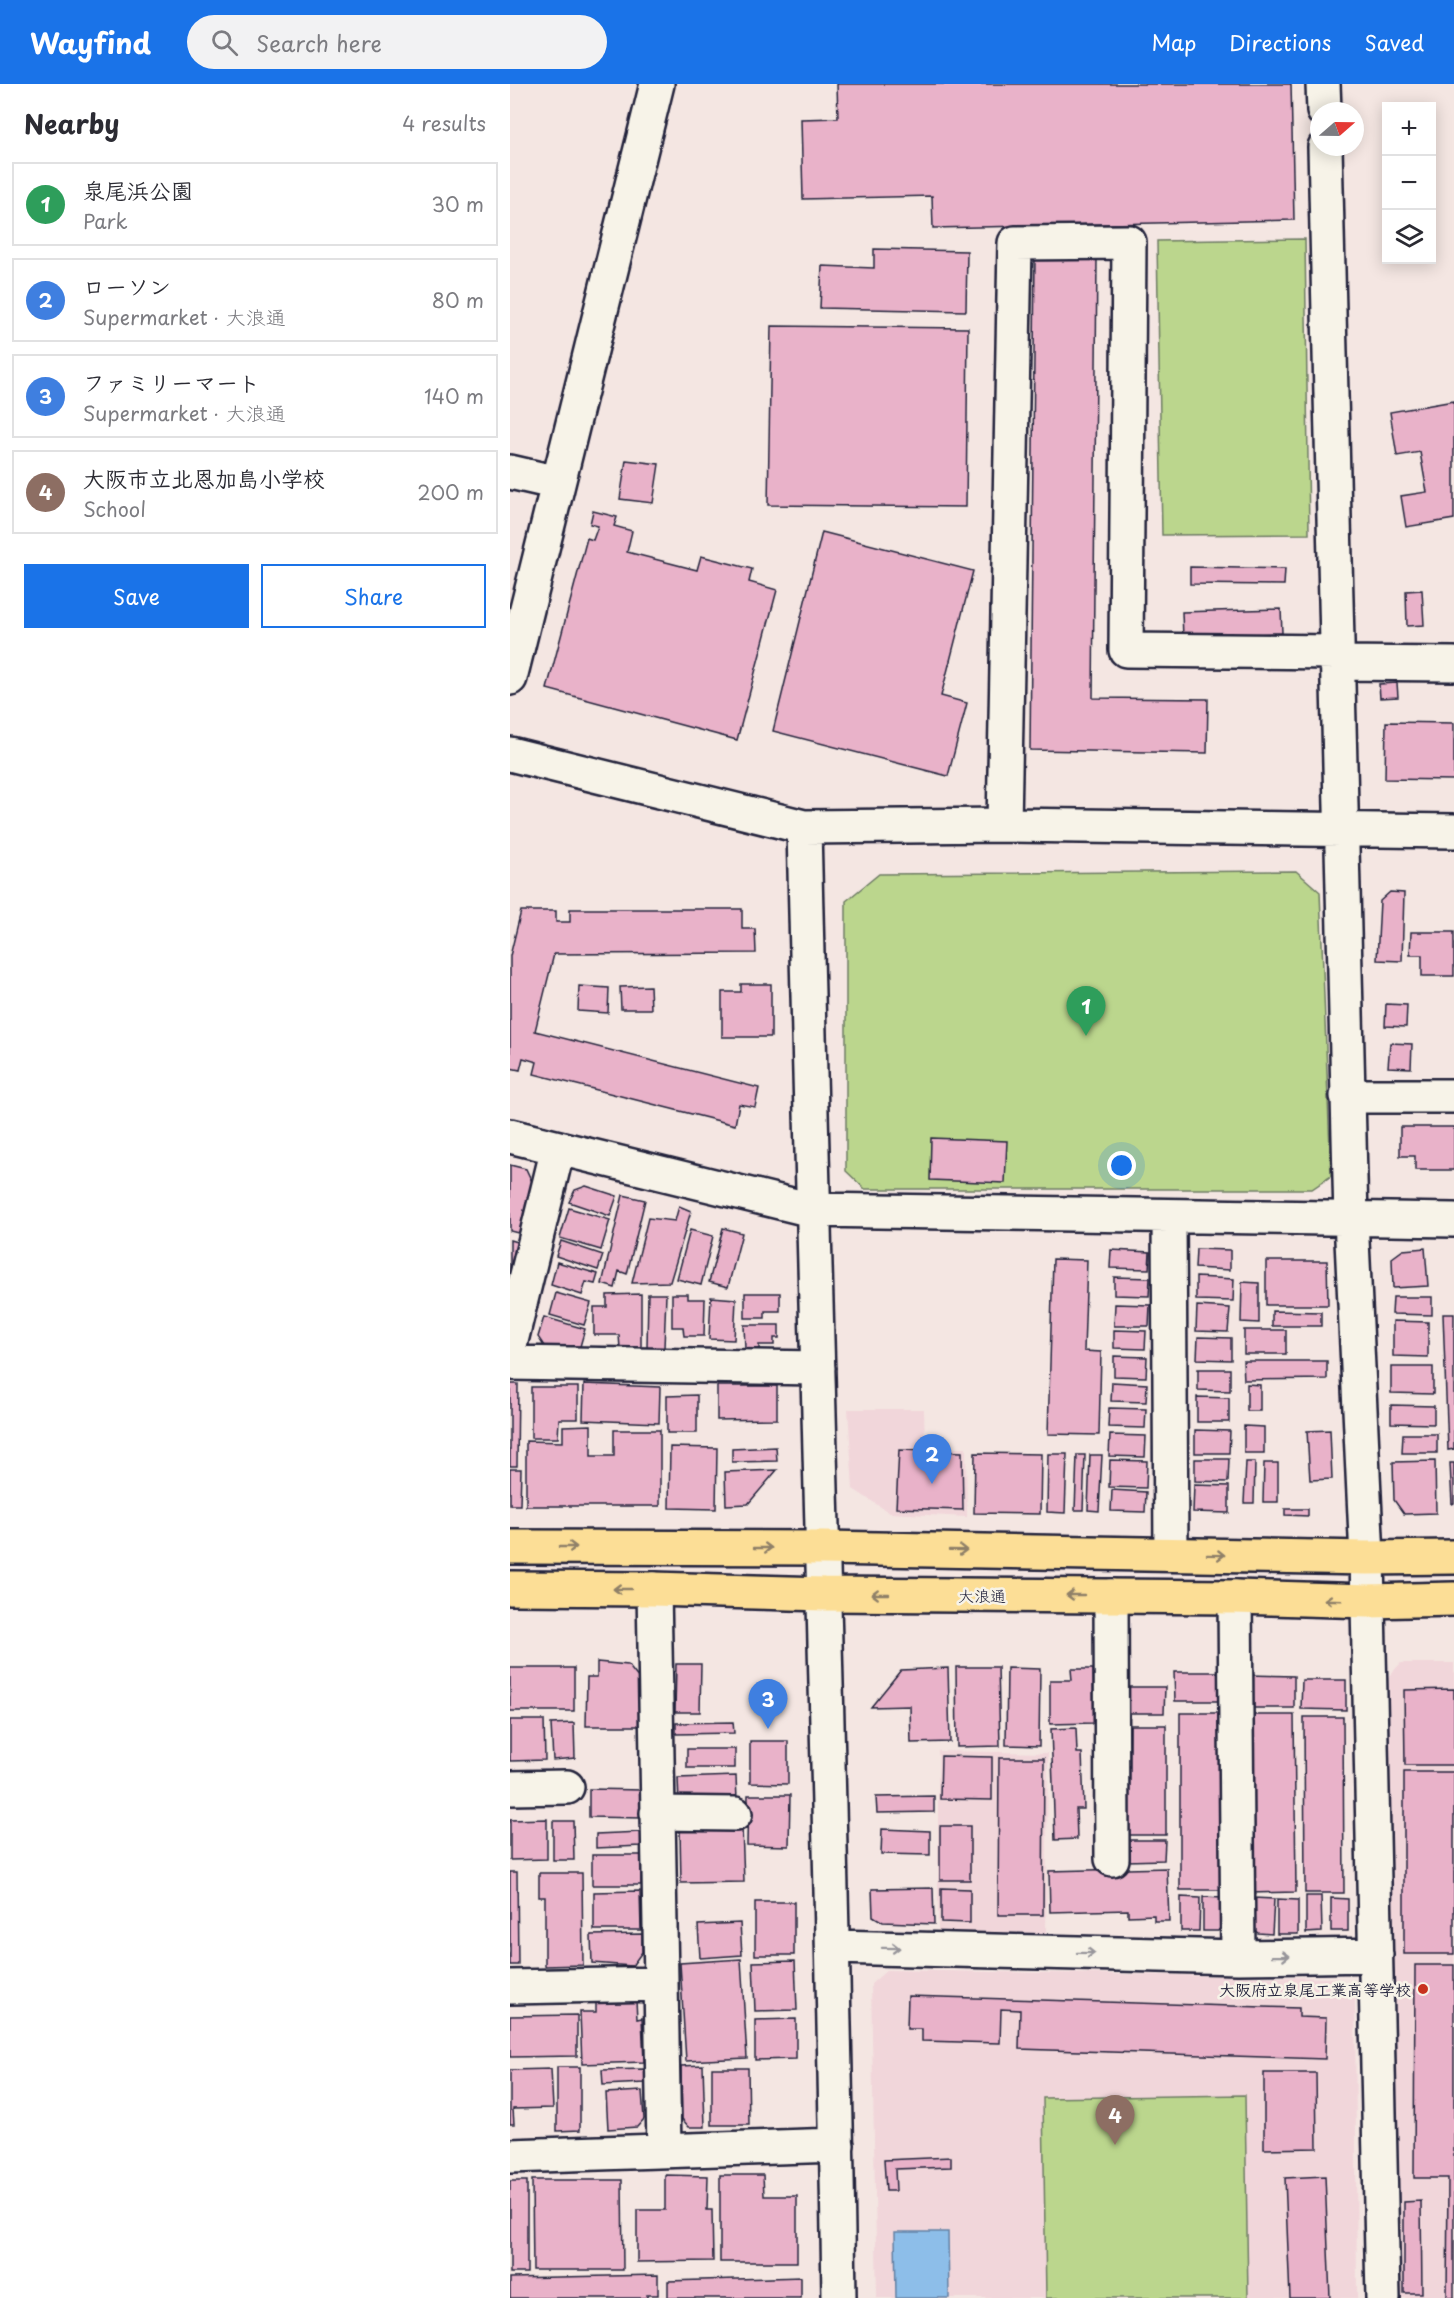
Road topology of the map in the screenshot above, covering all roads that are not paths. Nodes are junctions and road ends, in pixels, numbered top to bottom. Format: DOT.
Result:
graph roads {
  1 [pos="657,84"];
  2 [pos="1323,84"];
  3 [pos="1324,102"];
  4 [pos="1325,156"];
  5 [pos="510,472"];
  6 [pos="558,483"];
  7 [pos="1336,657"];
  8 [pos="1454,664"];
  9 [pos="510,678"];
  10 [pos="510,754"];
  11 [pos="1004,825"];
  12 [pos="804,827"];
  13 [pos="1340,828"];
  14 [pos="1454,831"];
  15 [pos="1347,1096"];
  16 [pos="1454,1096"];
  17 [pos="510,1136"];
  18 [pos="558,1148"];
  19 [pos="813,1210"];
  20 [pos="1169,1216"];
  21 [pos="1351,1219"];
  22 [pos="1454,1221"];
  23 [pos="510,1346"];
  24 [pos="510,1363"];
  25 [pos="818,1368"];
  26 [pos="510,1547"];
  27 [pos="824,1548"];
  28 [pos="1171,1554"];
  29 [pos="1454,1557"];
  30 [pos="1367,1558"];
  31 [pos="510,1588"];
  32 [pos="654,1589"];
  33 [pos="824,1594"];
  34 [pos="1111,1596"];
  35 [pos="1234,1597"];
  36 [pos="1454,1599"];
  37 [pos="1368,1601"];
  38 [pos="567,1787"];
  39 [pos="510,1788"];
  40 [pos="657,1813"];
  41 [pos="735,1814"];
  42 [pos="1112,1859"];
  43 [pos="832,1947"];
  44 [pos="1376,1955"];
  45 [pos="1238,1957"];
  46 [pos="660,1984"];
  47 [pos="510,1987"];
  48 [pos="837,2145"];
  49 [pos="664,2150"];
  50 [pos="510,2156"];
  51 [pos="839,2298"];
  52 [pos="1383,2298"];
  1 -- 6 [label="street"];
  2 -- 3 [label="street"];
  4 -- 7 [label="street"];
  5 -- 6 [label="street"];
  6 -- 9 [label="street"];
  7 -- 8 [label="street"];
  7 -- 11 [label="street"];
  7 -- 13 [label="street"];
  10 -- 12 [label="street"];
  11 -- 12 [label="street"];
  11 -- 13 [label="street"];
  12 -- 19 [label="street"];
  13 -- 14 [label="street"];
  13 -- 15 [label="street"];
  15 -- 16 [label="street"];
  15 -- 21 [label="street"];
  17 -- 18 [label="street"];
  18 -- 19 [label="street"];
  18 -- 23 [label="street"];
  19 -- 20 [label="street"];
  19 -- 25 [label="street"];
  20 -- 21 [label="street"];
  20 -- 28 [label="street"];
  21 -- 22 [label="street"];
  21 -- 30 [label="street"];
  24 -- 25 [label="street"];
  25 -- 27 [label="street"];
  26 -- 27 [label="main road, one-way"];
  27 -- 28 [label="main road, one-way"];
  27 -- 33 [label="street"];
  28 -- 30 [label="main road, one-way"];
  29 -- 30 [label="main road"];
  30 -- 37 [label="street"];
  32 -- 31 [label="main road, 大浪通, one-way"];
  32 -- 33 [label="main road, 大浪通"];
  32 -- 40 [label="street"];
  34 -- 33 [label="main road, 大浪通, one-way"];
  33 -- 43 [label="street"];
  34 -- 35 [label="main road, 大浪通"];
  34 -- 42 [label="street"];
  37 -- 35 [label="main road, 大浪通, one-way"];
  35 -- 45 [label="street"];
  36 -- 37 [label="main road, 大浪通"];
  37 -- 44 [label="street"];
  38 -- 39 [label="street"];
  40 -- 41 [label="street"];
  40 -- 46 [label="street"];
  43 -- 45 [label="street, one-way"];
  43 -- 48 [label="street"];
  45 -- 44 [label="street, one-way"];
  44 -- 52 [label="street"];
  46 -- 47 [label="street"];
  46 -- 49 [label="street"];
  48 -- 49 [label="street"];
  48 -- 51 [label="street"];
  49 -- 50 [label="street"];
}
